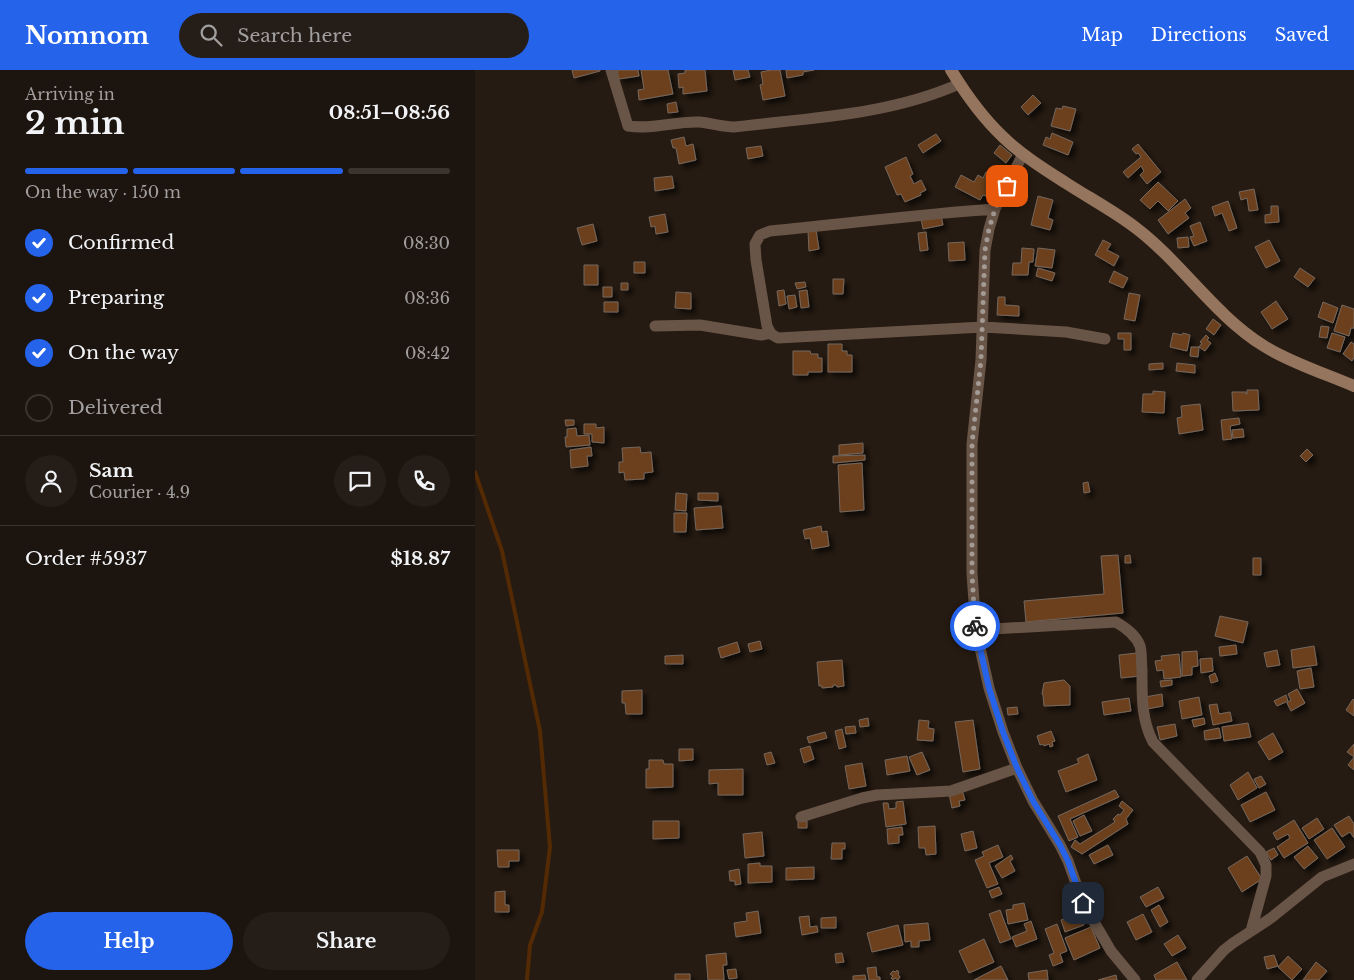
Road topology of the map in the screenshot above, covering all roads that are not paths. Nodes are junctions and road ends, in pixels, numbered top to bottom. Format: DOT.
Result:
graph roads {
  1 [pos="611,70"];
  2 [pos="951,70"];
  3 [pos="959,84"];
  4 [pos="1023,154"];
  5 [pos="995,209"];
  6 [pos="655,326"];
  7 [pos="983,327"];
  8 [pos="771,333"];
  9 [pos="1105,339"];
  10 [pos="1354,386"];
  11 [pos="975,630"];
  12 [pos="1017,768"];
  13 [pos="801,818"];
  14 [pos="1354,864"];
  15 [pos="1251,931"];
  16 [pos="1135,980"];
  17 [pos="1197,980"];
  1 -- 3 [label="street"];
  2 -- 3 [label="street"];
  3 -- 4 [label="street"];
  4 -- 5 [label="street"];
  4 -- 10 [label="street"];
  5 -- 7 [label="street"];
  5 -- 8 [label="street"];
  6 -- 8 [label="street"];
  7 -- 8 [label="street"];
  7 -- 9 [label="street"];
  7 -- 11 [label="street"];
  11 -- 12 [label="street"];
  11 -- 15 [label="street"];
  12 -- 13 [label="street"];
  12 -- 16 [label="street"];
  14 -- 15 [label="street"];
  15 -- 17 [label="street"];
}
